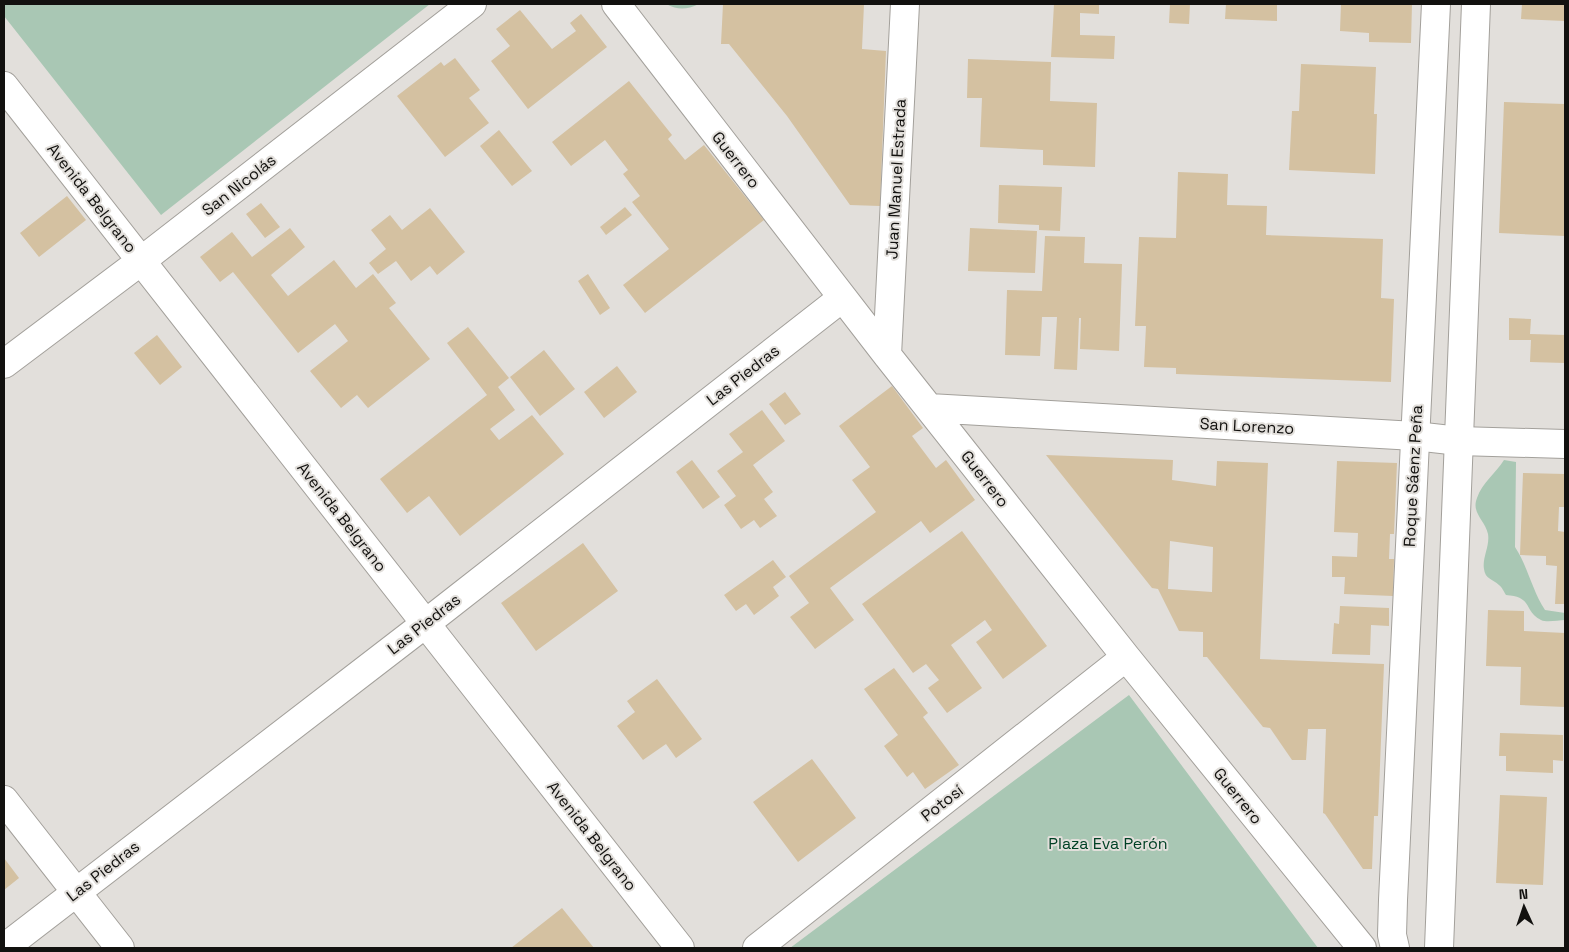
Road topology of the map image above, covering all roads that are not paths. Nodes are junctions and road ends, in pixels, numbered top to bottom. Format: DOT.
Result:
graph roads {
  1 [pos="472,4"];
  2 [pos="616,4"];
  3 [pos="905,4"];
  4 [pos="1436,4"];
  5 [pos="1476,4"];
  6 [pos="4,86"];
  7 [pos="141,261"];
  8 [pos="842,298"];
  9 [pos="887,355"];
  10 [pos="4,364"];
  11 [pos="929,408"];
  12 [pos="1415,436"];
  13 [pos="1459,440"];
  14 [pos="1565,444"];
  15 [pos="425,624"];
  16 [pos="1126,657"];
  17 [pos="4,800"];
  18 [pos="76,892"];
  19 [pos="4,948"];
  20 [pos="120,948"];
  21 [pos="680,948"];
  22 [pos="757,948"];
  23 [pos="1362,948"];
  24 [pos="1395,948"];
  25 [pos="1439,948"];
  1 -- 7 [label="street, San Nicolás"];
  2 -- 8 [label="street, Guerrero"];
  3 -- 9 [label="street, Juan Manuel Estrada"];
  4 -- 12 [label="street, Roque Sáenz Peña"];
  5 -- 13 [label="street"];
  6 -- 7 [label="street, Avenida Belgrano"];
  7 -- 10 [label="street, San Nicolás"];
  7 -- 15 [label="street, Avenida Belgrano"];
  8 -- 9 [label="street, Guerrero"];
  8 -- 15 [label="street, Las Piedras"];
  9 -- 11 [label="street, Guerrero"];
  11 -- 12 [label="street, San Lorenzo"];
  11 -- 16 [label="street, Guerrero"];
  12 -- 13 [label="street, San Lorenzo"];
  12 -- 24 [label="street, Roque Sáenz Peña"];
  13 -- 14 [label="street, San Lorenzo"];
  13 -- 25 [label="street"];
  15 -- 18 [label="street, Las Piedras"];
  15 -- 21 [label="street, Avenida Belgrano"];
  16 -- 22 [label="street, Potosí"];
  16 -- 23 [label="street, Guerrero"];
  17 -- 18 [label="street"];
  18 -- 19 [label="street, Las Piedras"];
  18 -- 20 [label="street"];
}
